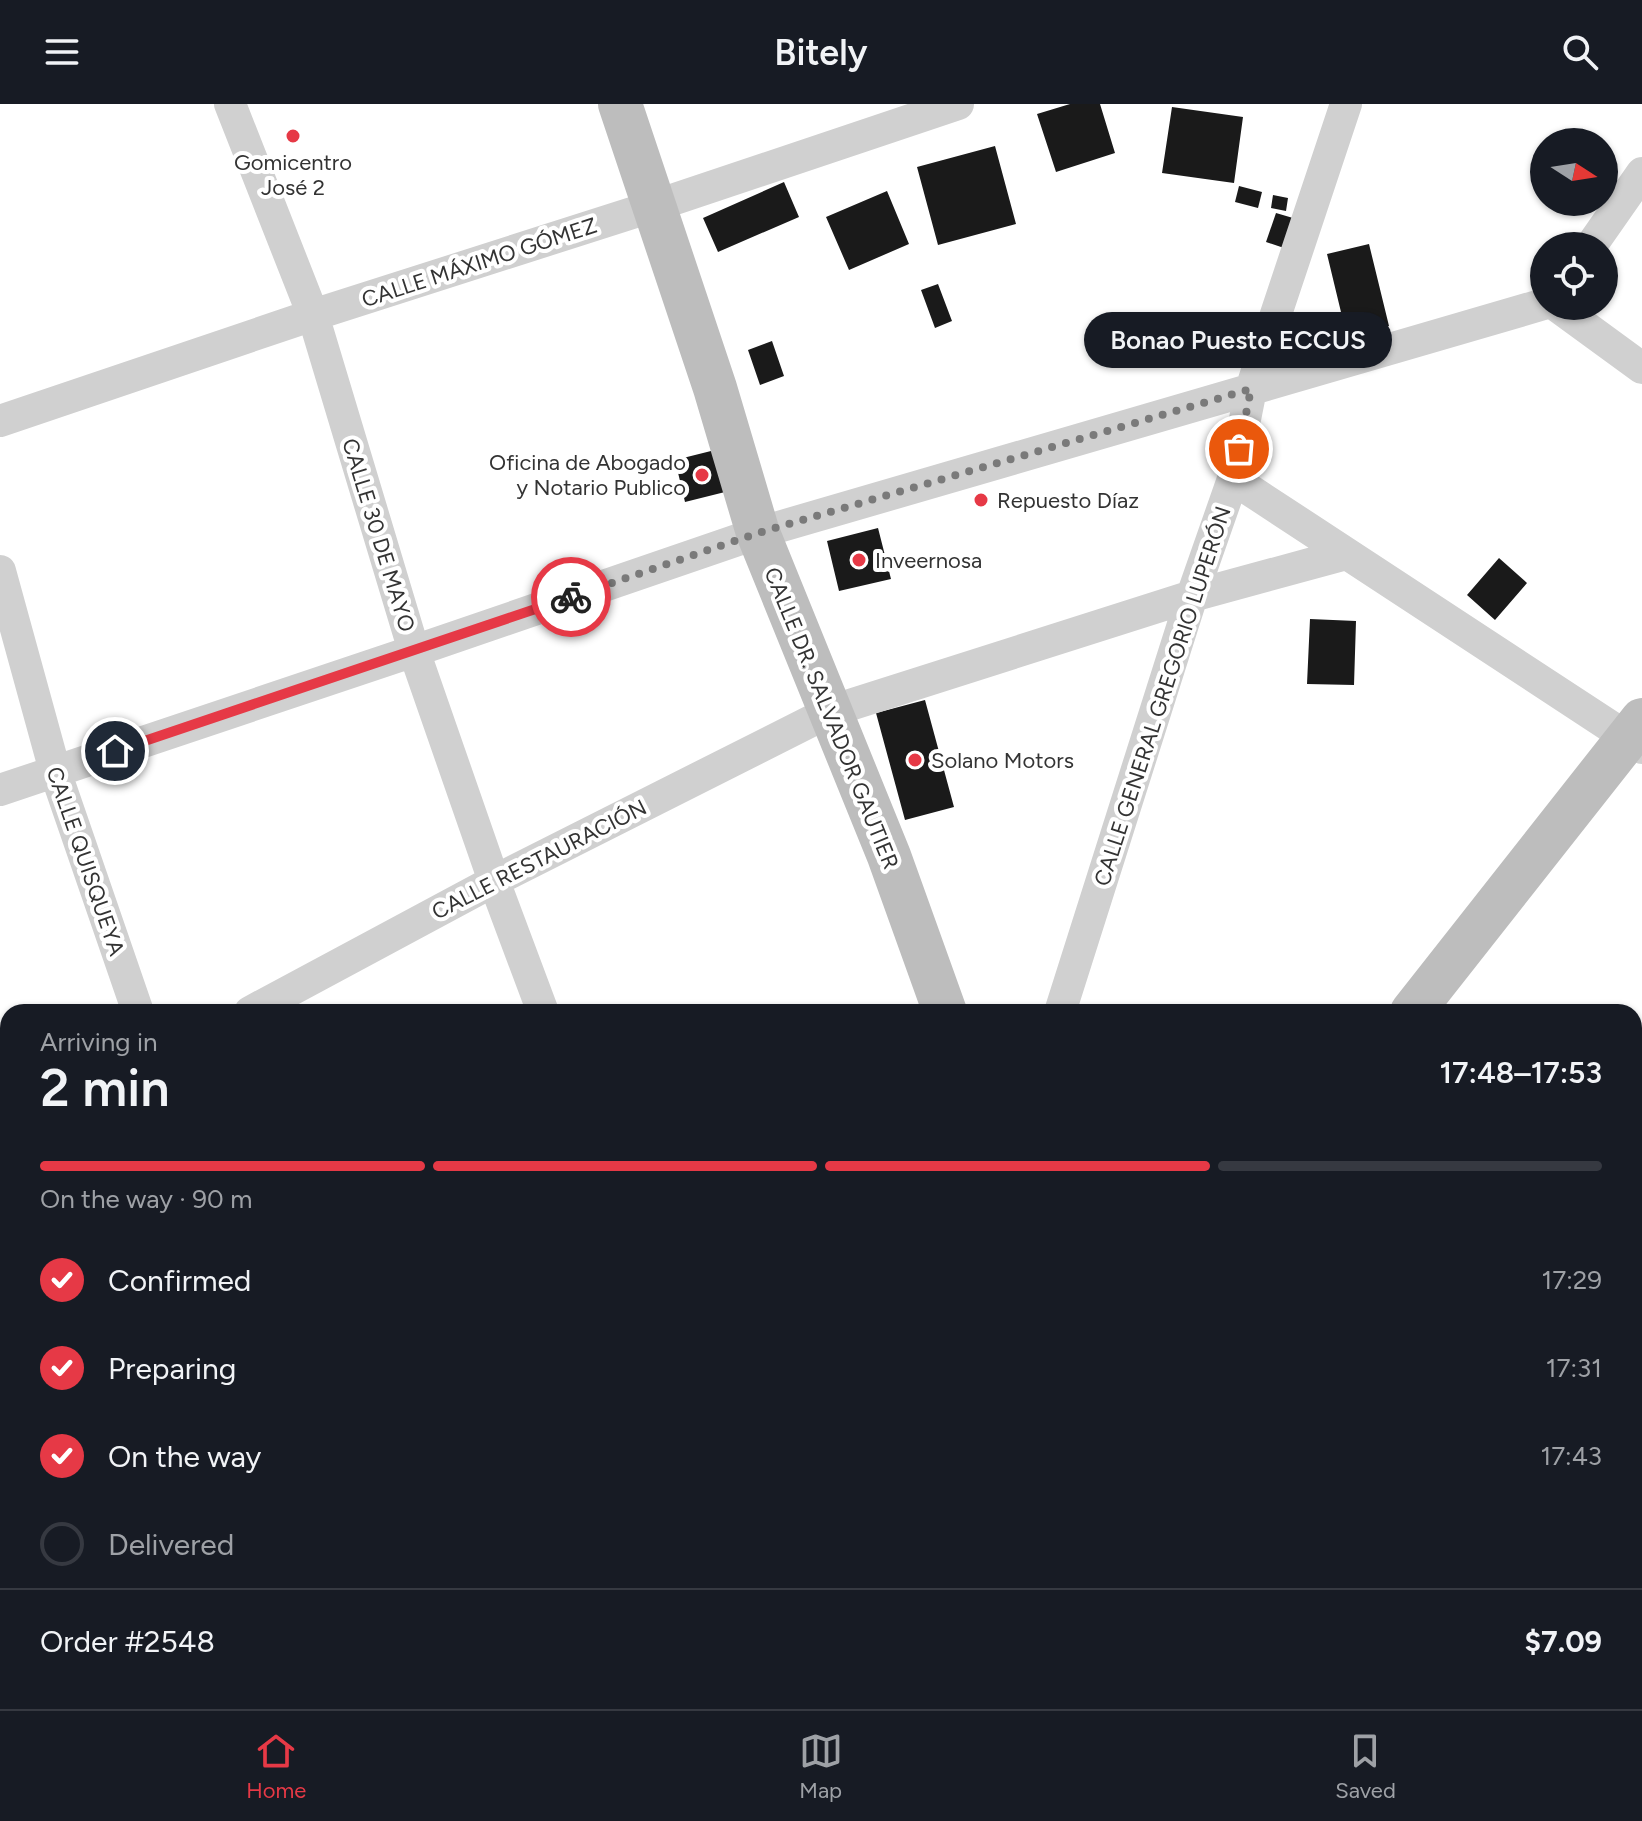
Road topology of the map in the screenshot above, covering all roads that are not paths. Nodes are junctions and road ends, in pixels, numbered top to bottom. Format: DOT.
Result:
graph roads {
  1 [pos="230,104"];
  2 [pos="620,104"];
  3 [pos="958,104"];
  4 [pos="1346,104"];
  5 [pos="1642,173"];
  6 [pos="654,206"];
  7 [pos="1601,232"];
  8 [pos="1530,308"];
  9 [pos="313,315"];
  10 [pos="1576,320"];
  11 [pos="1642,368"];
  12 [pos="1251,389"];
  13 [pos="0,421"];
  14 [pos="1233,479"];
  15 [pos="758,533"];
  16 [pos="1346,554"];
  17 [pos="0,571"];
  18 [pos="1192,596"];
  19 [pos="414,651"];
  20 [pos="831,711"];
  21 [pos="1637,735"];
  22 [pos="55,771"];
  23 [pos="0,790"];
  24 [pos="494,881"];
  25 [pos="135,1004"];
  26 [pos="265,1004"];
  27 [pos="540,1004"];
  28 [pos="942,1004"];
  29 [pos="1063,1004"];
  30 [pos="1418,1004"];
  1 -- 9 [label="street, CALLE 30 DE MAYO"];
  2 -- 6 [label="main road, CALLE DR. SALVADOR GAUTIER"];
  3 -- 6 [label="street, CALLE MÁXIMO GÓMEZ"];
  4 -- 12 [label="street, CALLE GENERAL GREGORIO LUPERÓN"];
  5 -- 7 [label="street"];
  6 -- 9 [label="street, CALLE MÁXIMO GÓMEZ"];
  6 -- 15 [label="main road, CALLE DR. SALVADOR GAUTIER"];
  8 -- 12 [label="street"];
  9 -- 13 [label="street, CALLE MÁXIMO GÓMEZ"];
  9 -- 19 [label="street, CALLE 30 DE MAYO"];
  10 -- 11 [label="street"];
  12 -- 14 [label="street, CALLE GENERAL GREGORIO LUPERÓN"];
  12 -- 15 [label="street"];
  14 -- 16 [label="street"];
  14 -- 18 [label="street, CALLE GENERAL GREGORIO LUPERÓN"];
  15 -- 19 [label="street"];
  15 -- 20 [label="main road, CALLE DR. SALVADOR GAUTIER"];
  16 -- 18 [label="street, CALLE RESTAURACIÓN"];
  16 -- 21 [label="street"];
  17 -- 22 [label="street, CALLE QUISQUEYA"];
  18 -- 20 [label="street, CALLE RESTAURACIÓN"];
  18 -- 29 [label="street, CALLE GENERAL GREGORIO LUPERÓN"];
  19 -- 22 [label="street"];
  19 -- 24 [label="street, CALLE 30 DE MAYO"];
  20 -- 24 [label="street, CALLE RESTAURACIÓN"];
  20 -- 28 [label="main road, CALLE DR. SALVADOR GAUTIER"];
  21 -- 30 [label="main road"];
  22 -- 23 [label="street"];
  22 -- 25 [label="street, CALLE QUISQUEYA"];
  24 -- 26 [label="street, CALLE RESTAURACIÓN"];
  24 -- 27 [label="street, CALLE 30 DE MAYO"];
}
